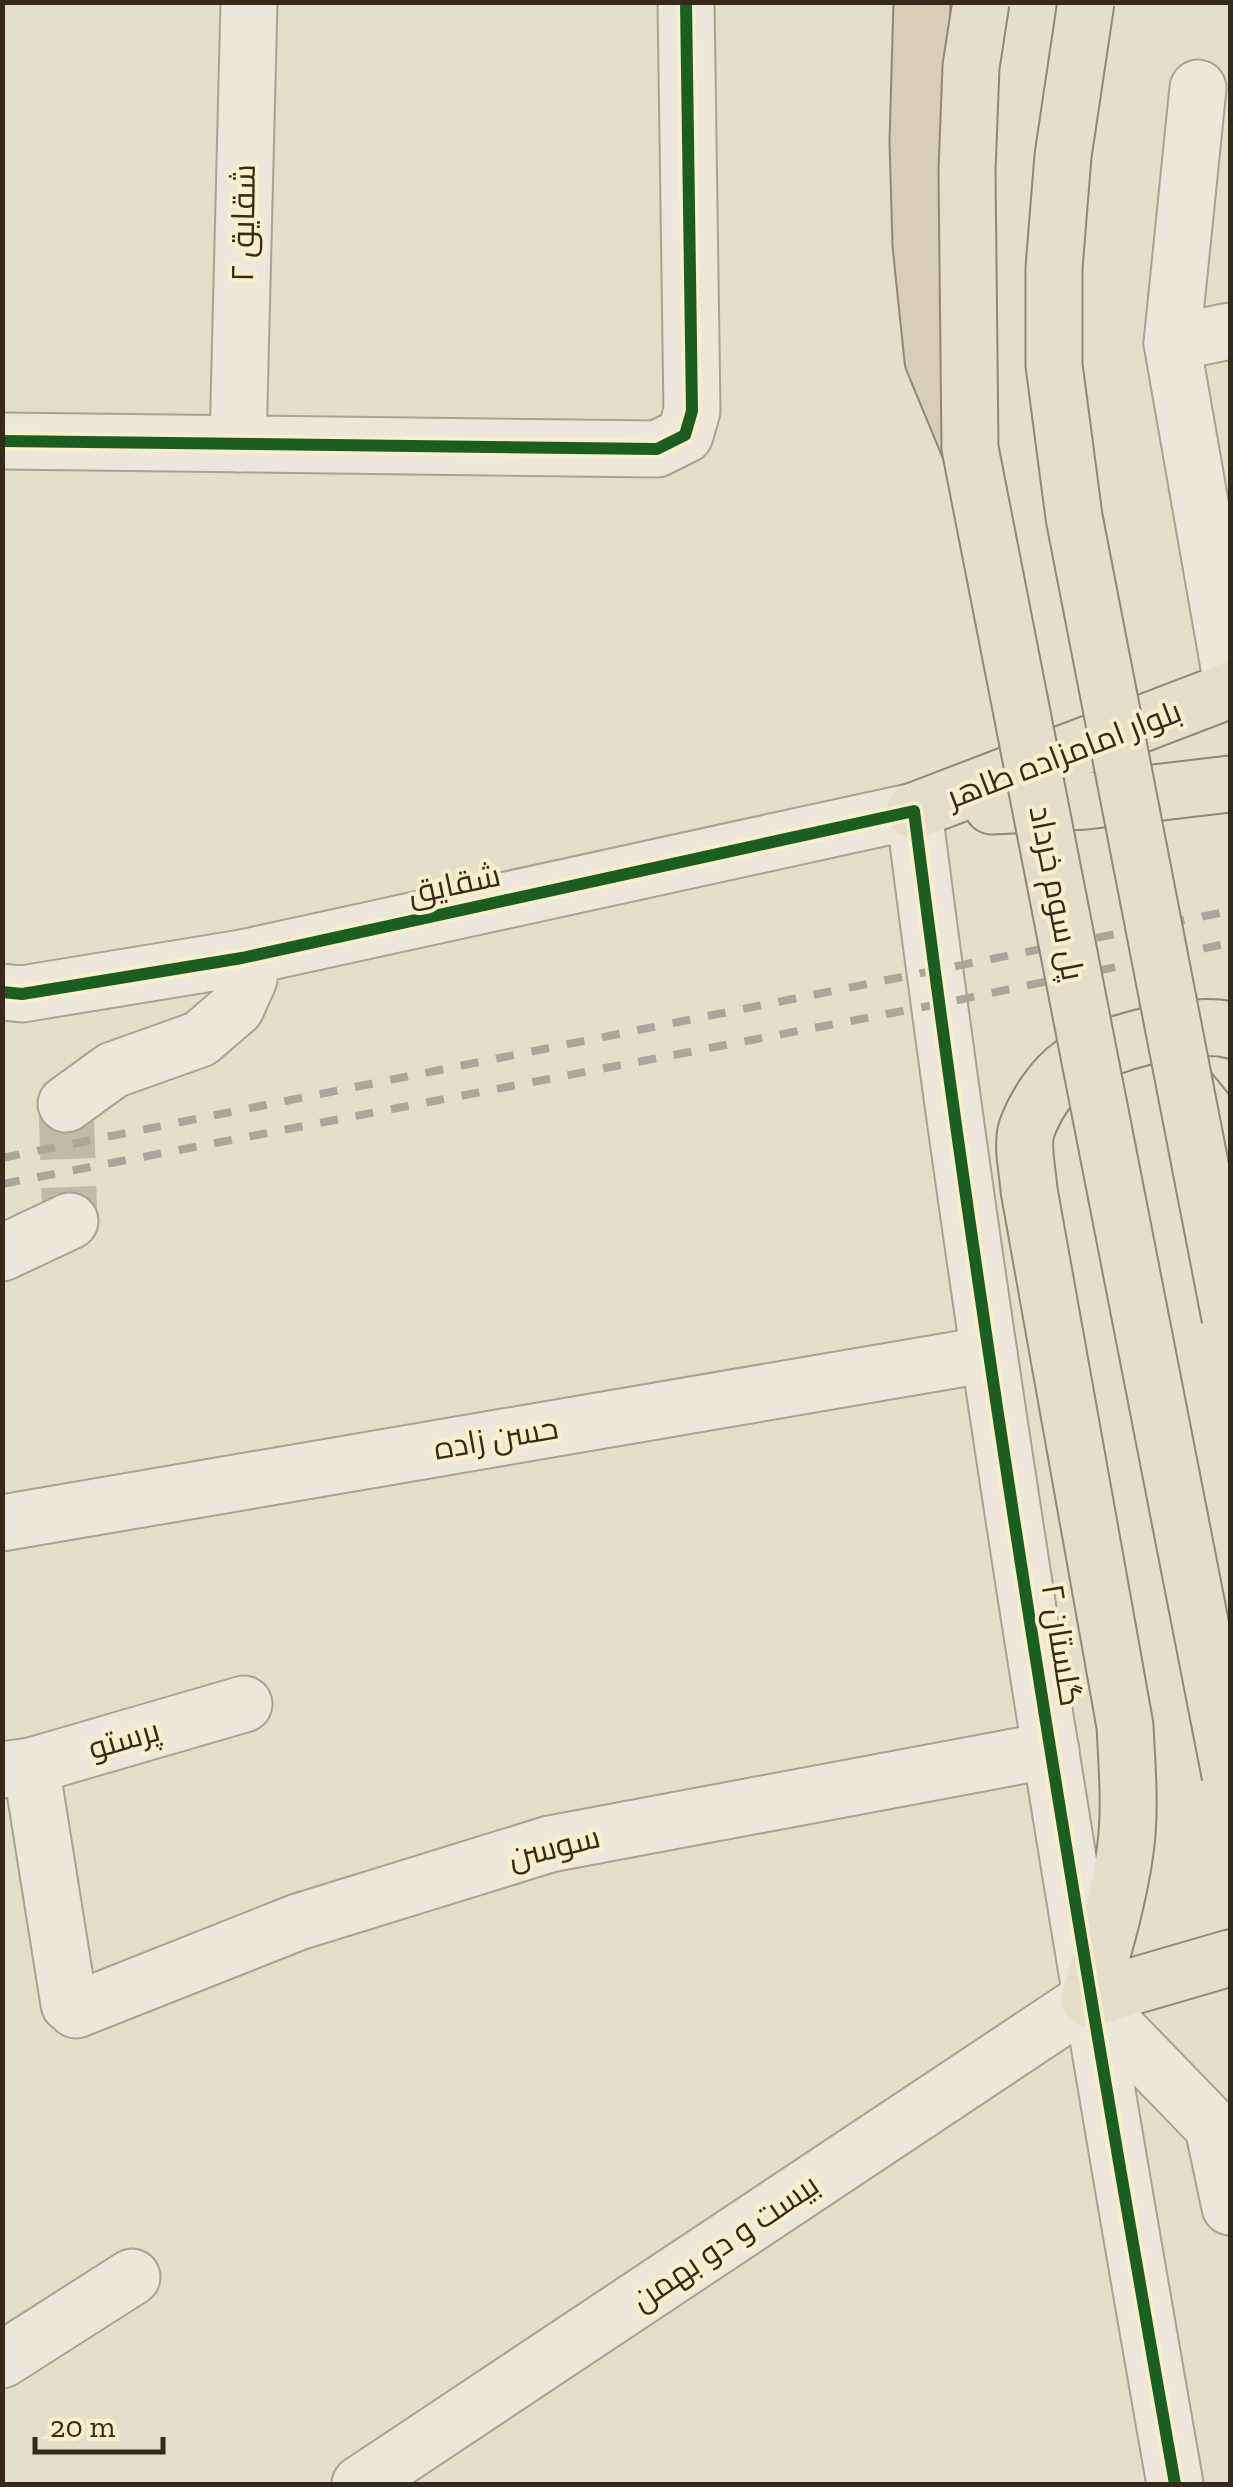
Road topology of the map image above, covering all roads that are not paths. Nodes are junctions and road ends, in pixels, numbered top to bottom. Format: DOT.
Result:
graph roads {
  1 [pos="248,2"];
  2 [pos="686,2"];
  3 [pos="922,2"];
  4 [pos="981,2"];
  5 [pos="1086,2"];
  6 [pos="1198,88"];
  7 [pos="1230,332"];
  8 [pos="1172,343"];
  9 [pos="2,441"];
  10 [pos="238,444"];
  11 [pos="970,448"];
  12 [pos="1230,672"];
  13 [pos="1230,690"];
  14 [pos="1230,784"];
  15 [pos="914,812"];
  16 [pos="242,958"];
  17 [pos="2,992"];
  18 [pos="1230,1030"];
  19 [pos="1188,1089"];
  20 [pos="66,1104"];
  21 [pos="1230,1141"];
  22 [pos="70,1221"];
  23 [pos="2,1253"];
  24 [pos="1230,1318"];
  25 [pos="989,1354"];
  26 [pos="2,1523"];
  27 [pos="244,1704"];
  28 [pos="1050,1750"];
  29 [pos="17,1768"];
  30 [pos="1230,1775"];
  31 [pos="1230,1958"];
  32 [pos="1089,1999"];
  33 [pos="1230,2208"];
  34 [pos="132,2277"];
  35 [pos="2,2360"];
  36 [pos="360,2484"];
  37 [pos="1175,2484"];
  1 -- 10 [label="street, شقایق ۲"];
  2 -- 10 [label="street"];
  3 -- 11 [label="highway"];
  4 -- 11 [label="main road, پل سوم خرداد, bridge"];
  5 -- 19 [label="main road, bridge"];
  6 -- 8 [label="street"];
  7 -- 8 [label="street"];
  8 -- 12 [label="street"];
  9 -- 10 [label="street"];
  11 -- 30 [label="main road, پل سوم خرداد, bridge"];
  13 -- 15 [label="main road, بلوار امامزاده طاهر"];
  14 -- 15 [label="main road, بلوار امامزاده طاهر"];
  15 -- 16 [label="street, شقایق"];
  15 -- 25 [label="street, گلستان ۲"];
  16 -- 17 [label="street, شقایق"];
  16 -- 20 [label="street"];
  18 -- 32 [label="main road"];
  19 -- 21 [label="main road"];
  19 -- 24 [label="main road, bridge"];
  22 -- 23 [label="street"];
  25 -- 26 [label="street, حسن زاده"];
  25 -- 28 [label="street, گلستان ۲"];
  27 -- 29 [label="street, پرستو"];
  28 -- 29 [label="street, سوسن"];
  28 -- 32 [label="street, گلستان ۲"];
  31 -- 32 [label="main road"];
  32 -- 33 [label="street"];
  32 -- 36 [label="street, بیست و دو بهمن"];
  32 -- 37 [label="street, گلستان ۲"];
  34 -- 35 [label="street"];
}
